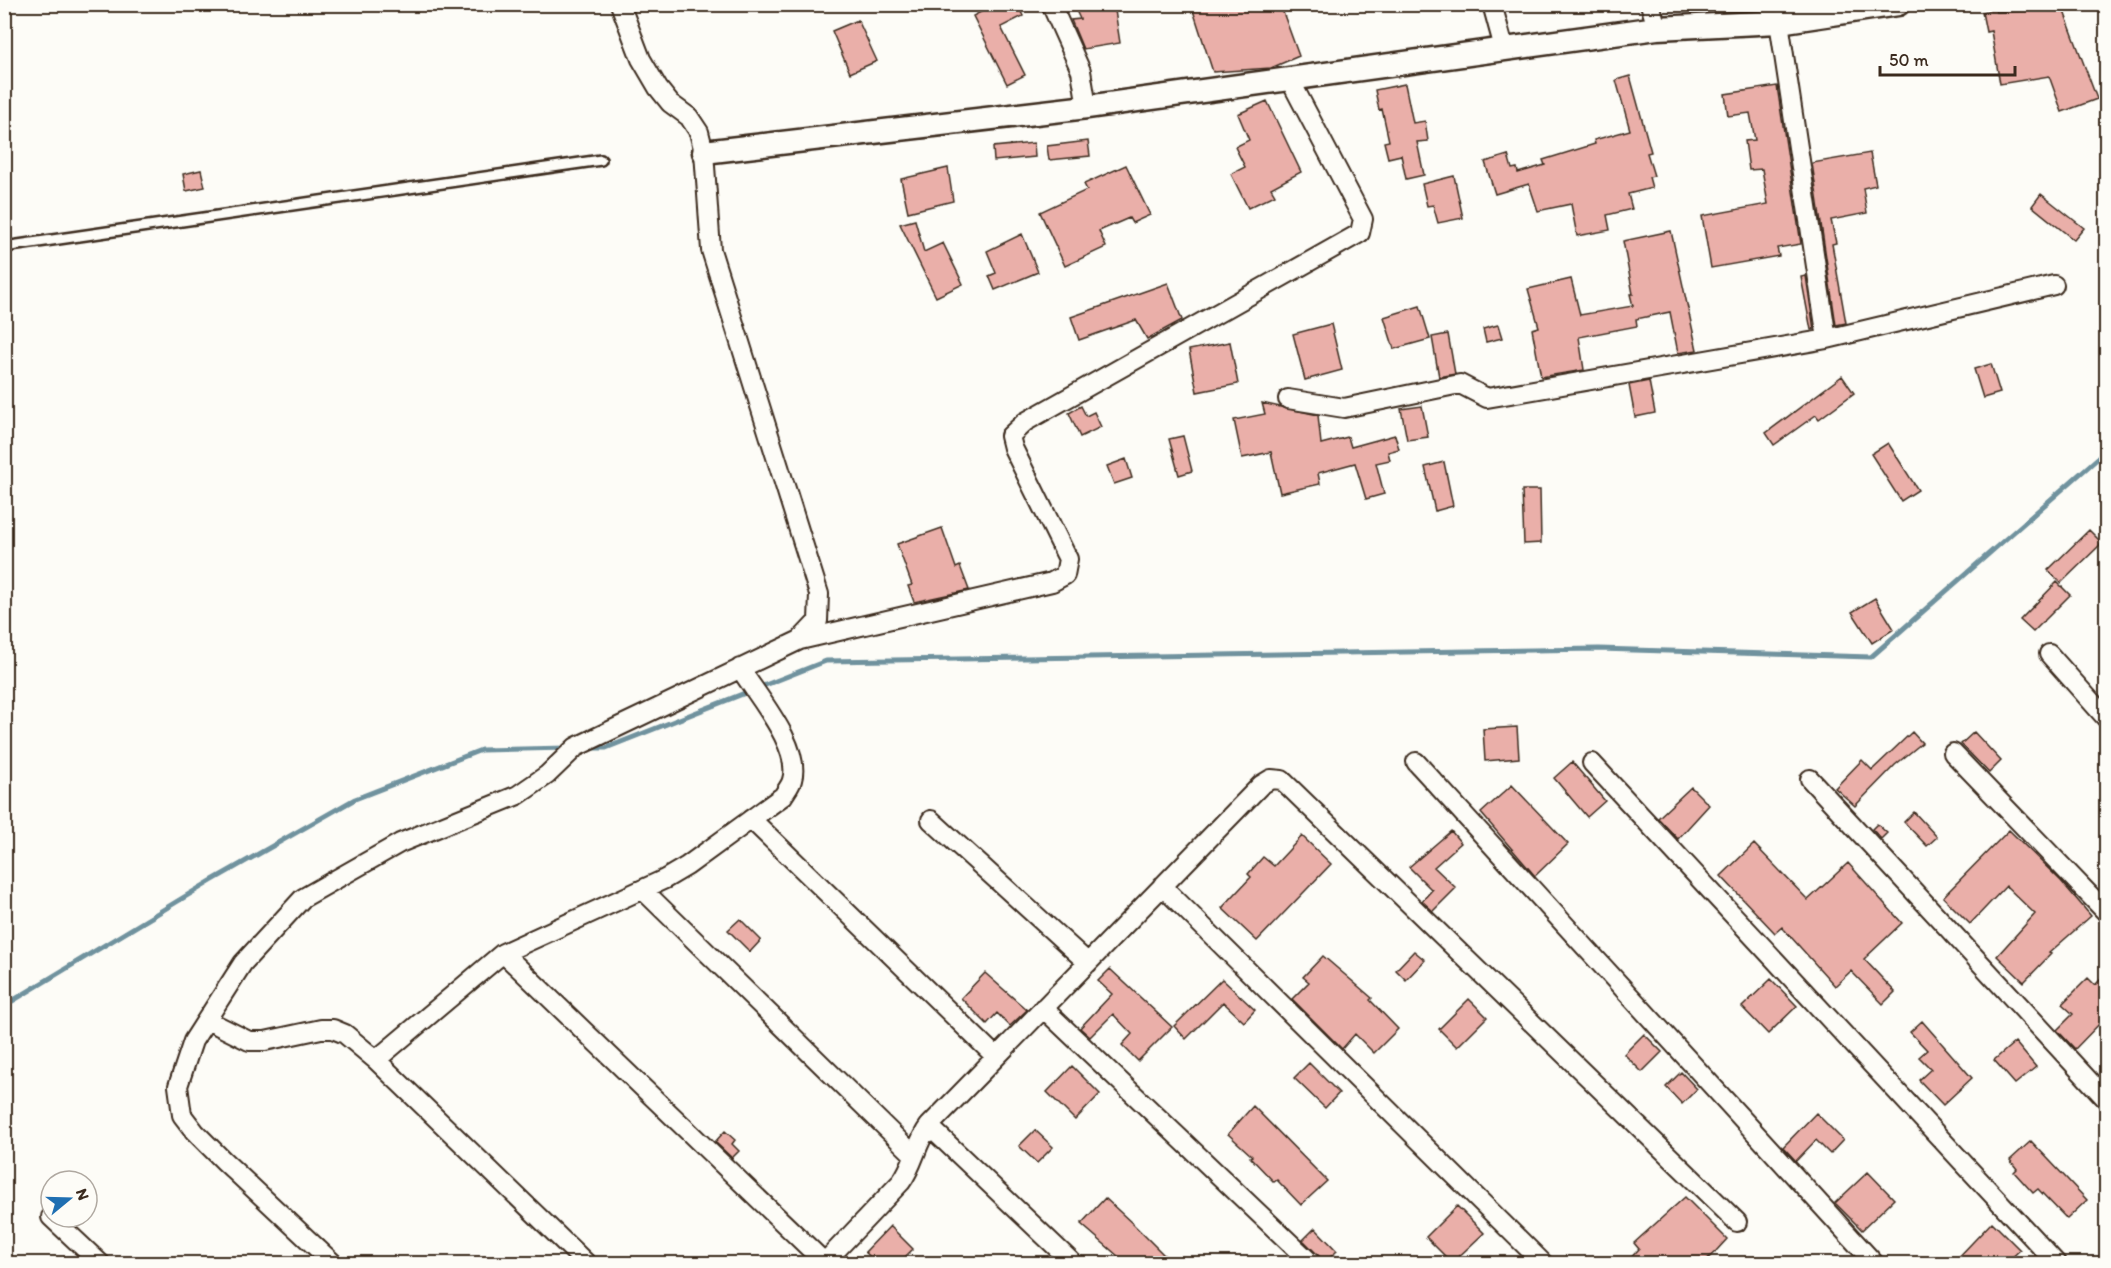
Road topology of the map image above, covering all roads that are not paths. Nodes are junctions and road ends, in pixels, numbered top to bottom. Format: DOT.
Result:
graph roads {
  1 [pos="620,4"];
  2 [pos="1051,4"];
  3 [pos="1492,4"];
  4 [pos="1650,4"];
  5 [pos="1898,4"];
  6 [pos="1779,22"];
  7 [pos="1657,28"];
  8 [pos="1504,48"];
  9 [pos="1289,78"];
  10 [pos="1087,107"];
  11 [pos="704,152"];
  12 [pos="601,160"];
  13 [pos="4,247"];
  14 [pos="2054,285"];
  15 [pos="1827,339"];
  16 [pos="1288,399"];
  17 [pos="800,640"];
  18 [pos="2049,654"];
  19 [pos="740,668"];
  20 [pos="2106,718"];
  21 [pos="1953,753"];
  22 [pos="1416,762"];
  23 [pos="1592,763"];
  24 [pos="1810,779"];
  25 [pos="751,819"];
  26 [pos="931,820"];
  27 [pos="1162,886"];
  28 [pos="644,890"];
  29 [pos="2106,912"];
  30 [pos="503,953"];
  31 [pos="1088,963"];
  32 [pos="1043,1008"];
  33 [pos="207,1020"];
  34 [pos="996,1057"];
  35 [pos="376,1060"];
  36 [pos="2106,1099"];
  37 [pos="929,1126"];
  38 [pos="914,1155"];
  39 [pos="1737,1222"];
  40 [pos="65,1229"];
  41 [pos="101,1263"];
  42 [pos="334,1263"];
  43 [pos="587,1263"];
  44 [pos="825,1263"];
  45 [pos="1074,1263"];
  46 [pos="1312,1263"];
  47 [pos="1544,1263"];
  48 [pos="1875,1263"];
  49 [pos="2057,1263"];
  1 -- 11 [label="street"];
  2 -- 10 [label="street"];
  3 -- 8 [label="street"];
  4 -- 7 [label="street"];
  5 -- 6 [label="street"];
  6 -- 7 [label="street"];
  6 -- 15 [label="street"];
  7 -- 8 [label="street"];
  8 -- 9 [label="street"];
  9 -- 10 [label="street"];
  9 -- 17 [label="street"];
  10 -- 11 [label="street"];
  11 -- 17 [label="street"];
  12 -- 13 [label="lane"];
  14 -- 15 [label="street"];
  15 -- 16 [label="street"];
  17 -- 19 [label="street"];
  18 -- 20 [label="street"];
  19 -- 25 [label="street"];
  19 -- 33 [label="street"];
  21 -- 29 [label="street"];
  22 -- 48 [label="street"];
  23 -- 49 [label="street"];
  24 -- 36 [label="street"];
  25 -- 28 [label="street"];
  25 -- 34 [label="street"];
  26 -- 31 [label="street"];
  27 -- 31 [label="street"];
  27 -- 39 [label="street"];
  27 -- 47 [label="street"];
  28 -- 30 [label="street"];
  28 -- 38 [label="street"];
  30 -- 35 [label="street"];
  30 -- 44 [label="street"];
  31 -- 32 [label="street"];
  32 -- 34 [label="street"];
  32 -- 46 [label="street"];
  33 -- 35 [label="street"];
  33 -- 42 [label="street"];
  34 -- 37 [label="street"];
  35 -- 43 [label="street"];
  37 -- 38 [label="street"];
  37 -- 45 [label="street"];
  38 -- 44 [label="street"];
  40 -- 41 [label="street"];
}
